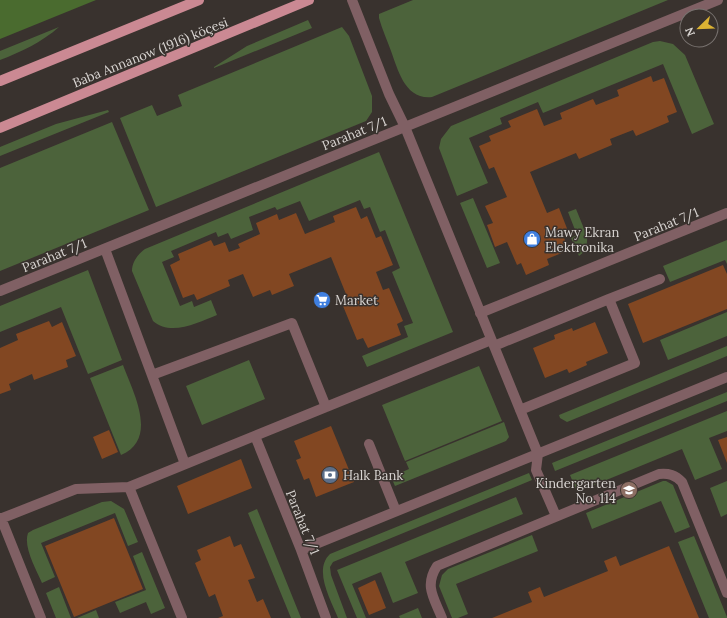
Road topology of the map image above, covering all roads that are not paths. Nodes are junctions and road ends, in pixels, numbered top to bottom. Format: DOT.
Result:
graph roads {
  1 [pos="198,0"];
  2 [pos="309,0"];
  3 [pos="352,0"];
  4 [pos="718,0"];
  5 [pos="0,81"];
  6 [pos="405,127"];
  7 [pos="0,128"];
  8 [pos="727,213"];
  9 [pos="105,249"];
  10 [pos="660,279"];
  11 [pos="0,291"];
  12 [pos="609,299"];
  13 [pos="480,313"];
  14 [pos="493,343"];
  15 [pos="152,375"];
  16 [pos="727,377"];
  17 [pos="326,407"];
  18 [pos="520,410"];
  19 [pos="255,436"];
  20 [pos="369,444"];
  21 [pos="538,454"];
  22 [pos="185,464"];
  23 [pos="129,487"];
  24 [pos="396,511"];
  25 [pos="556,516"];
  26 [pos="1,518"];
  27 [pos="301,550"];
  28 [pos="727,593"];
  29 [pos="41,618"];
  30 [pos="182,618"];
  31 [pos="326,618"];
  32 [pos="442,618"];
  1 -- 5 [label="main road"];
  2 -- 7 [label="main road, Baba Annanow (1916) köçesi"];
  3 -- 6 [label="street"];
  4 -- 6 [label="street, Parahat 7/1"];
  6 -- 9 [label="street, Parahat 7/1"];
  6 -- 13 [label="street"];
  8 -- 13 [label="street, Parahat 7/1"];
  9 -- 11 [label="street, Parahat 7/1"];
  9 -- 15 [label="street"];
  10 -- 12 [label="street"];
  12 -- 14 [label="street"];
  12 -- 18 [label="street"];
  13 -- 14 [label="street"];
  14 -- 17 [label="street"];
  14 -- 18 [label="street"];
  15 -- 17 [label="street"];
  15 -- 22 [label="street"];
  16 -- 21 [label="street"];
  17 -- 19 [label="street"];
  18 -- 21 [label="street"];
  19 -- 22 [label="street"];
  19 -- 27 [label="street, Parahat 7/1"];
  20 -- 24 [label="street"];
  21 -- 24 [label="street"];
  21 -- 25 [label="street"];
  22 -- 23 [label="street"];
  23 -- 26 [label="street"];
  23 -- 30 [label="street"];
  24 -- 27 [label="street"];
  25 -- 28 [label="street"];
  25 -- 32 [label="street"];
  26 -- 29 [label="street"];
  27 -- 31 [label="street, Parahat 7/1"];
}
